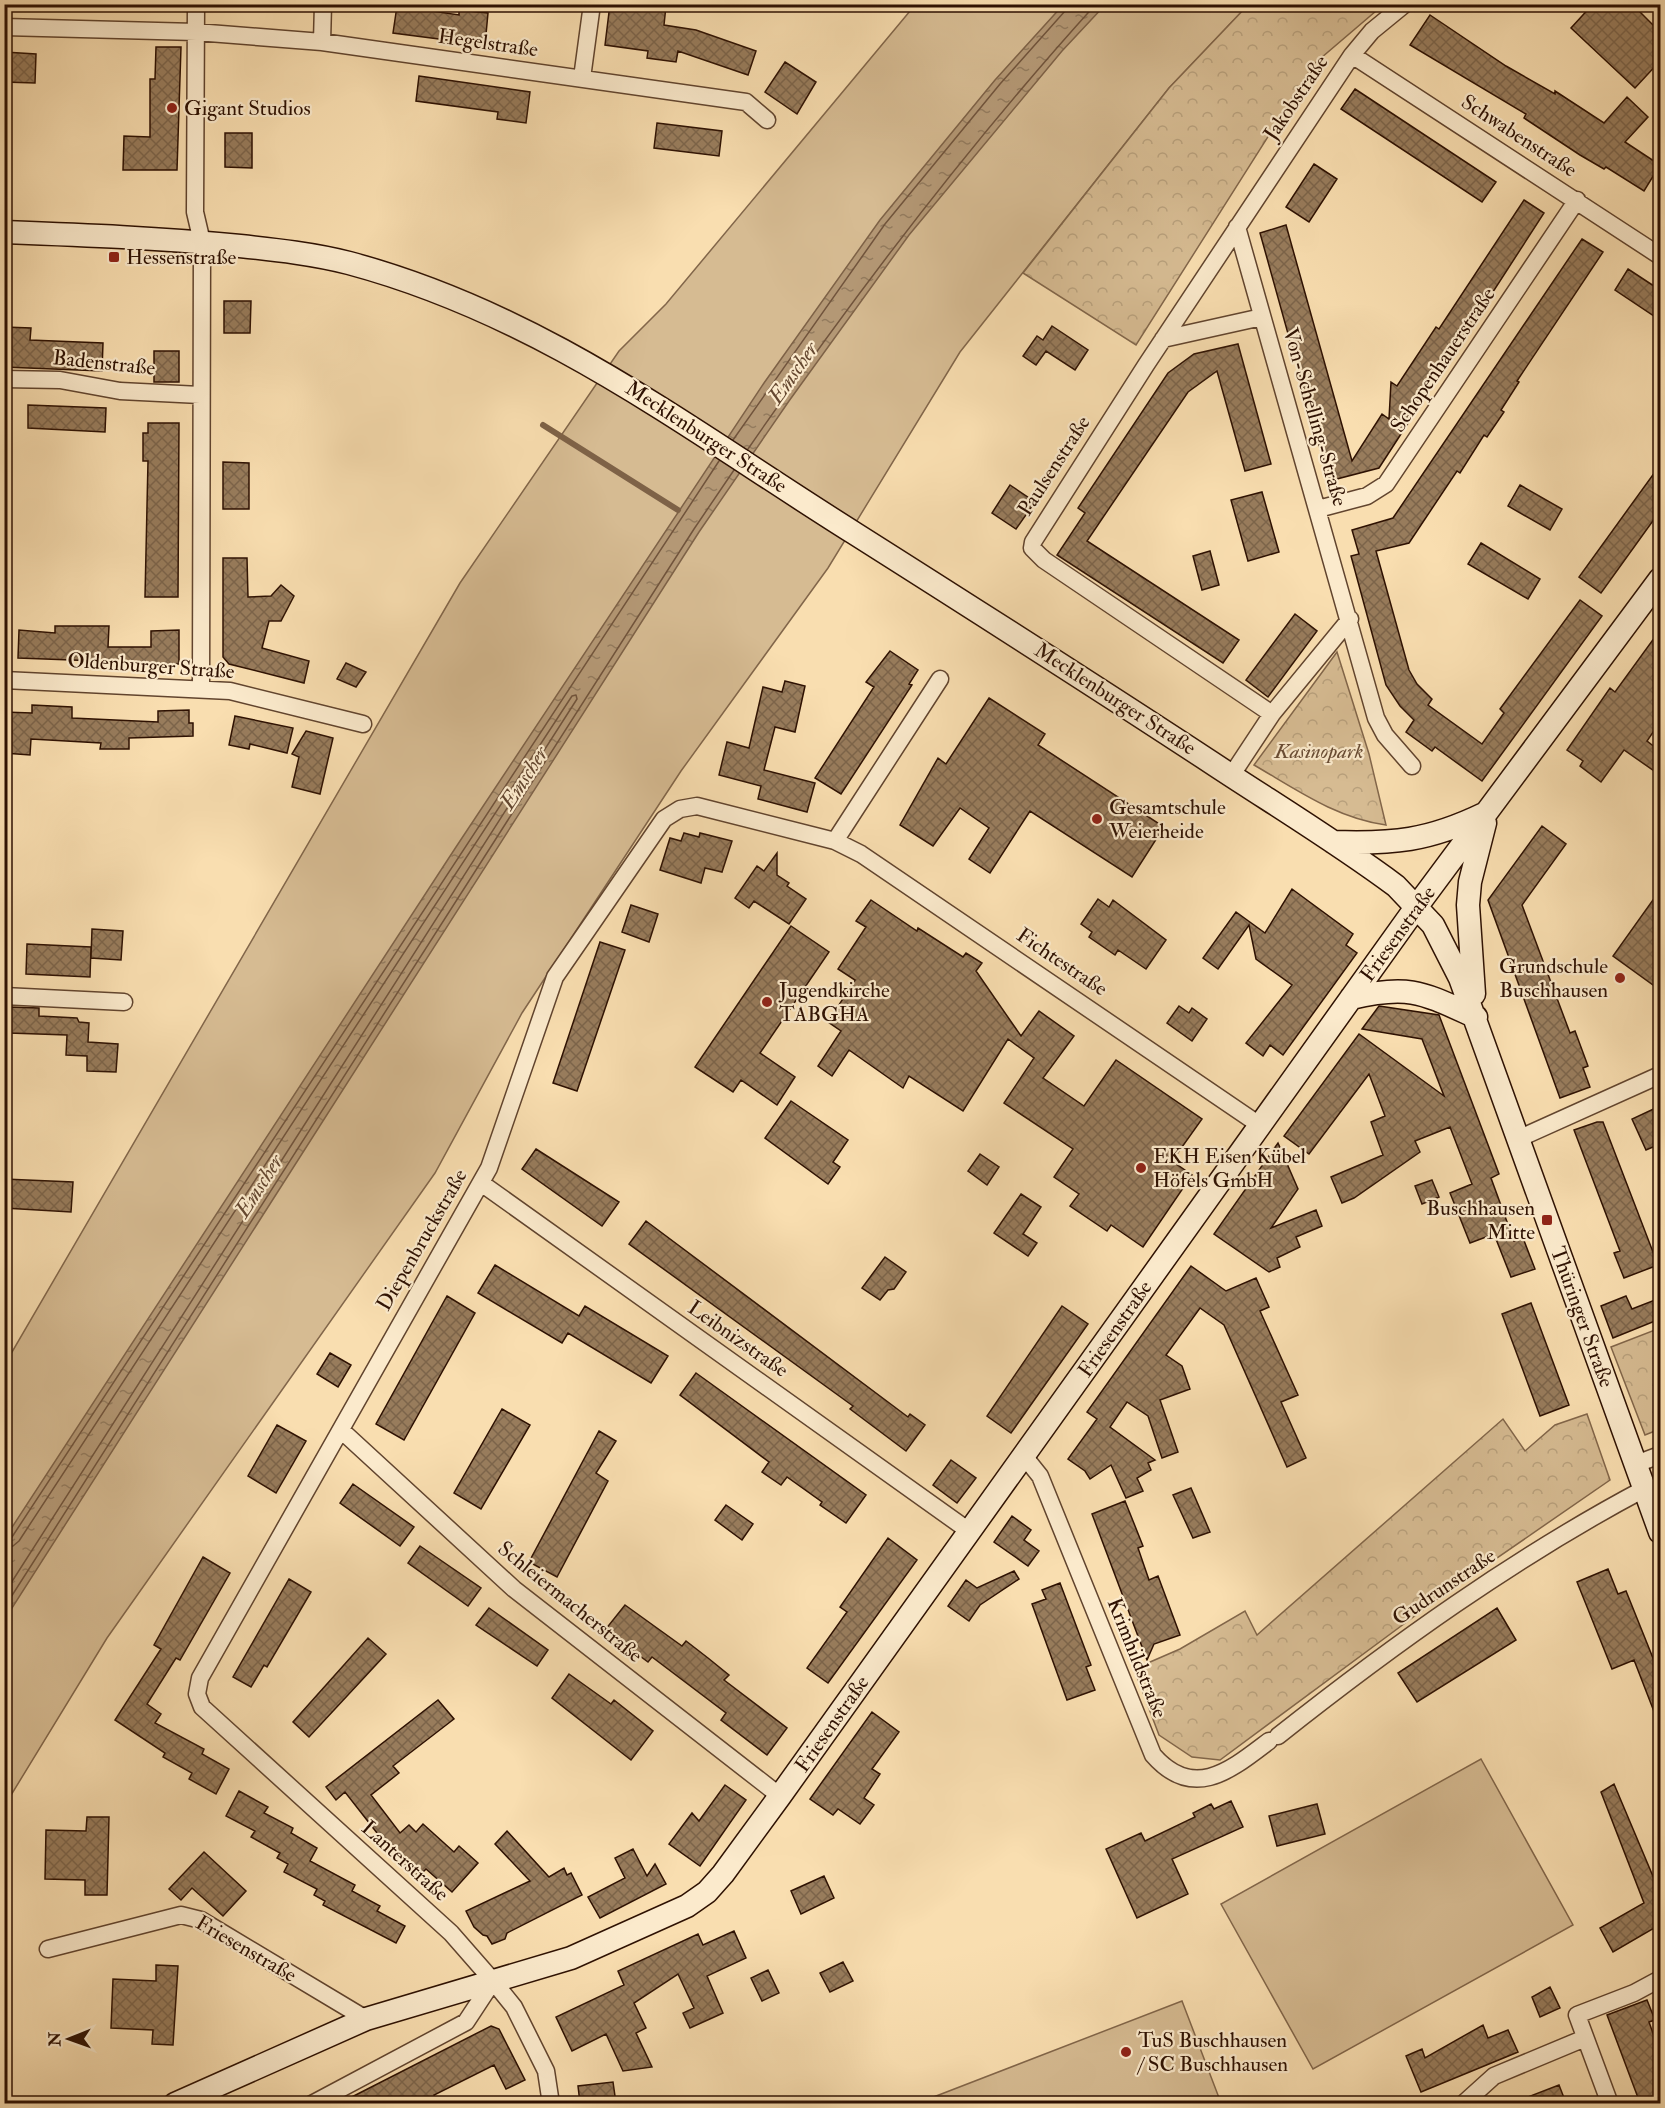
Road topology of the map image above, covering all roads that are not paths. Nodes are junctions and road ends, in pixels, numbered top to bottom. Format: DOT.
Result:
graph roads {
  1 [pos="196,4"];
  2 [pos="323,4"];
  3 [pos="592,4"];
  4 [pos="1405,4"];
  5 [pos="4,27"];
  6 [pos="196,32"];
  7 [pos="322,42"];
  8 [pos="1352,55"];
  9 [pos="582,78"];
  10 [pos="767,120"];
  11 [pos="1577,200"];
  12 [pos="1238,227"];
  13 [pos="4,232"];
  14 [pos="202,242"];
  15 [pos="1660,256"];
  16 [pos="1262,317"];
  17 [pos="1163,339"];
  18 [pos="4,379"];
  19 [pos="200,395"];
  20 [pos="1318,509"];
  21 [pos="1660,579"];
  22 [pos="1350,619"];
  23 [pos="940,679"];
  24 [pos="4,680"];
  25 [pos="201,688"];
  26 [pos="1272,714"];
  27 [pos="363,724"];
  28 [pos="1412,766"];
  29 [pos="1232,776"];
  30 [pos="1488,812"];
  31 [pos="664,819"];
  32 [pos="835,841"];
  33 [pos="1332,842"];
  34 [pos="1417,906"];
  35 [pos="4,996"];
  36 [pos="1351,999"];
  37 [pos="124,1002"];
  38 [pos="1476,1017"];
  39 [pos="1660,1075"];
  40 [pos="1261,1126"];
  41 [pos="1520,1138"];
  42 [pos="481,1183"];
  43 [pos="341,1430"];
  44 [pos="1660,1455"];
  45 [pos="1024,1456"];
  46 [pos="1636,1464"];
  47 [pos="1644,1489"];
  48 [pos="969,1531"];
  49 [pos="1660,1532"];
  50 [pos="200,1678"];
  51 [pos="1274,1738"];
  52 [pos="780,1796"];
  53 [pos="48,1949"];
  54 [pos="1660,1979"];
  55 [pos="493,1981"];
  56 [pos="366,2019"];
  57 [pos="1585,2038"];
  58 [pos="175,2103"];
  59 [pos="312,2103"];
  60 [pos="551,2103"];
  61 [pos="1463,2103"];
  62 [pos="1610,2103"];
  1 -- 6 [label="street"];
  2 -- 7 [label="street"];
  3 -- 9 [label="street"];
  4 -- 8 [label="street, Jakobstraße"];
  5 -- 6 [label="street, Hegelstraße"];
  6 -- 7 [label="street, Hegelstraße"];
  6 -- 14 [label="street"];
  7 -- 9 [label="street, Hegelstraße"];
  8 -- 11 [label="street, Schwabenstraße"];
  8 -- 12 [label="street, Jakobstraße"];
  9 -- 10 [label="street, Hegelstraße"];
  11 -- 15 [label="street, Schwabenstraße"];
  11 -- 20 [label="street, Schopenhauerstraße"];
  12 -- 16 [label="street, Von-Schelling-Straße"];
  12 -- 17 [label="street, Paulsenstraße"];
  13 -- 14 [label="street, Mecklenburger Straße"];
  14 -- 19 [label="street"];
  14 -- 29 [label="street, Mecklenburger Straße"];
  16 -- 17 [label="street"];
  16 -- 20 [label="street, Von-Schelling-Straße"];
  17 -- 26 [label="street, Paulsenstraße"];
  18 -- 19 [label="street, Badenstraße"];
  19 -- 25 [label="street"];
  20 -- 22 [label="street, Von-Schelling-Straße"];
  21 -- 30 [label="street, Friesenstraße"];
  22 -- 26 [label="street"];
  22 -- 28 [label="street, Von-Schelling-Straße"];
  23 -- 32 [label="street"];
  24 -- 25 [label="street, Oldenburger Straße"];
  25 -- 27 [label="street, Oldenburger Straße"];
  26 -- 29 [label="street"];
  29 -- 33 [label="street, Mecklenburger Straße"];
  30 -- 33 [label="street"];
  30 -- 34 [label="street, Friesenstraße"];
  30 -- 38 [label="street"];
  31 -- 32 [label="street, Fichtestraße"];
  31 -- 42 [label="street, Diepenbruckstraße"];
  32 -- 40 [label="street, Fichtestraße"];
  33 -- 34 [label="street, Mecklenburger Straße"];
  34 -- 36 [label="street, Friesenstraße"];
  34 -- 38 [label="street, Thüringer Straße"];
  35 -- 37 [label="street"];
  36 -- 38 [label="street"];
  36 -- 40 [label="street, Friesenstraße"];
  38 -- 41 [label="street, Thüringer Straße"];
  39 -- 41 [label="street"];
  40 -- 45 [label="street, Friesenstraße"];
  41 -- 46 [label="street, Thüringer Straße"];
  42 -- 43 [label="street, Diepenbruckstraße"];
  42 -- 48 [label="street, Leibnizstraße"];
  43 -- 50 [label="street, Diepenbruckstraße"];
  43 -- 52 [label="street, Schleiermacherstraße"];
  44 -- 46 [label="street"];
  45 -- 48 [label="street, Friesenstraße"];
  45 -- 51 [label="street, Krimhildstraße"];
  46 -- 47 [label="street, Thüringer Straße"];
  47 -- 49 [label="street, Thüringer Straße"];
  47 -- 51 [label="street, Gudrunstraße"];
  48 -- 52 [label="street, Friesenstraße"];
  50 -- 55 [label="street, Lanterstraße"];
  52 -- 55 [label="street, Friesenstraße"];
  53 -- 56 [label="street, Friesenstraße"];
  54 -- 57 [label="street"];
  55 -- 56 [label="street, Friesenstraße"];
  55 -- 59 [label="street"];
  55 -- 60 [label="street, Lanterstraße"];
  56 -- 58 [label="street, Friesenstraße"];
  57 -- 61 [label="street"];
  57 -- 62 [label="street"];
}
